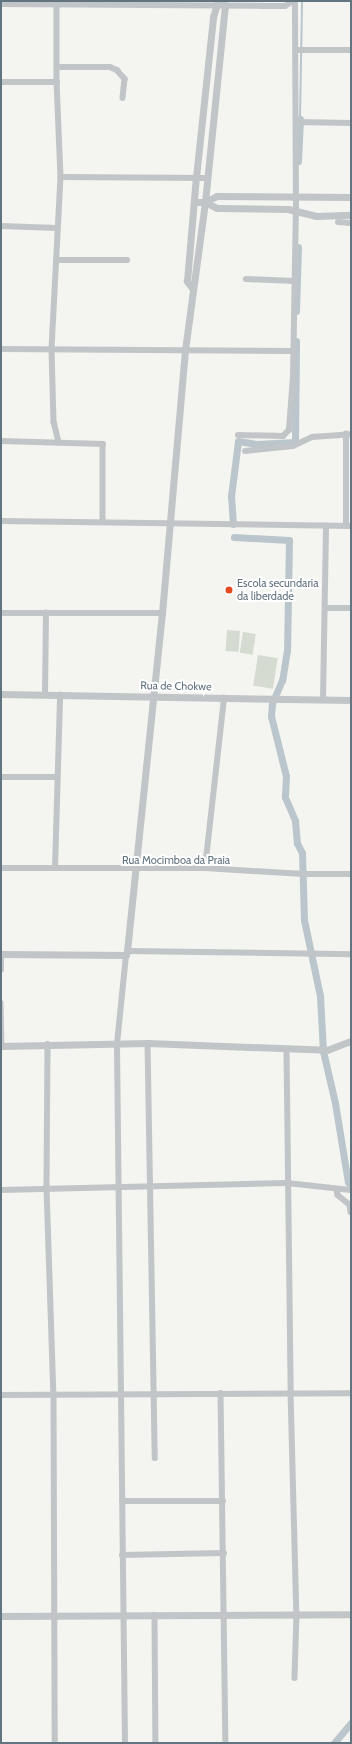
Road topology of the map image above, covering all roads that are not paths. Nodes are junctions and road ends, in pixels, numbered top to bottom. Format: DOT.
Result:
graph roads {
  1 [pos="294,1"];
  2 [pos="216,3"];
  3 [pos="1,4"];
  4 [pos="224,4"];
  5 [pos="57,5"];
  6 [pos="297,50"];
  7 [pos="351,50"];
  8 [pos="208,62"];
  9 [pos="219,63"];
  10 [pos="57,67"];
  11 [pos="1,82"];
  12 [pos="57,82"];
  13 [pos="123,98"];
  14 [pos="296,122"];
  15 [pos="351,123"];
  16 [pos="199,152"];
  17 [pos="210,153"];
  18 [pos="60,177"];
  19 [pos="196,177"];
  20 [pos="207,178"];
  21 [pos="296,196"];
  22 [pos="351,197"];
  23 [pos="194,202"];
  24 [pos="205,202"];
  25 [pos="296,210"];
  26 [pos="351,215"];
  27 [pos="338,222"];
  28 [pos="351,223"];
  29 [pos="1,226"];
  30 [pos="57,228"];
  31 [pos="191,237"];
  32 [pos="201,238"];
  33 [pos="56,260"];
  34 [pos="127,260"];
  35 [pos="246,279"];
  36 [pos="294,281"];
  37 [pos="192,288"];
  38 [pos="1,349"];
  39 [pos="52,350"];
  40 [pos="185,350"];
  41 [pos="292,351"];
  42 [pos="348,434"];
  43 [pos="238,435"];
  44 [pos="1,441"];
  45 [pos="59,442"];
  46 [pos="245,451"];
  47 [pos="1,521"];
  48 [pos="103,522"];
  49 [pos="169,524"];
  50 [pos="326,526"];
  51 [pos="348,526"];
  52 [pos="326,608"];
  53 [pos="351,608"];
  54 [pos="1,613"];
  55 [pos="46,613"];
  56 [pos="162,613"];
  57 [pos="1,694"];
  58 [pos="45,694"];
  59 [pos="60,694"];
  60 [pos="152,698"];
  61 [pos="224,698"];
  62 [pos="323,700"];
  63 [pos="351,700"];
  64 [pos="56,776"];
  65 [pos="1,777"];
  66 [pos="1,868"];
  67 [pos="55,868"];
  68 [pos="205,868"];
  69 [pos="134,870"];
  70 [pos="351,874"];
  71 [pos="126,953"];
  72 [pos="1,954"];
  73 [pos="351,954"];
  74 [pos="1,970"];
  75 [pos="1,1003"];
  76 [pos="351,1041"];
  77 [pos="148,1043"];
  78 [pos="48,1044"];
  79 [pos="117,1044"];
  80 [pos="2,1046"];
  81 [pos="287,1050"];
  82 [pos="287,1183"];
  83 [pos="150,1186"];
  84 [pos="117,1187"];
  85 [pos="47,1188"];
  86 [pos="337,1189"];
  87 [pos="1,1190"];
  88 [pos="351,1190"];
  89 [pos="351,1212"];
  90 [pos="290,1392"];
  91 [pos="121,1393"];
  92 [pos="221,1393"];
  93 [pos="351,1393"];
  94 [pos="1,1394"];
  95 [pos="54,1394"];
  96 [pos="154,1394"];
  97 [pos="155,1458"];
  98 [pos="223,1500"];
  99 [pos="122,1501"];
  100 [pos="224,1553"];
  101 [pos="122,1555"];
  102 [pos="296,1614"];
  103 [pos="351,1614"];
  104 [pos="123,1615"];
  105 [pos="155,1615"];
  106 [pos="224,1615"];
  107 [pos="1,1616"];
  108 [pos="56,1616"];
  109 [pos="295,1678"];
  110 [pos="55,1743"];
  111 [pos="125,1743"];
  112 [pos="156,1743"];
  113 [pos="226,1743"];
  1 -- 4 [label="street"];
  1 -- 6 [label="street"];
  2 -- 4 [label="street"];
  2 -- 5 [label="street"];
  2 -- 8 [label="street"];
  3 -- 5 [label="street"];
  4 -- 9 [label="street"];
  5 -- 10 [label="street"];
  6 -- 7 [label="street"];
  6 -- 14 [label="street"];
  8 -- 9 [label="street"];
  8 -- 16 [label="street"];
  9 -- 17 [label="street"];
  10 -- 12 [label="street"];
  10 -- 13 [label="street"];
  11 -- 12 [label="street"];
  12 -- 18 [label="street"];
  14 -- 15 [label="street"];
  14 -- 21 [label="street"];
  16 -- 17 [label="street"];
  16 -- 19 [label="street"];
  17 -- 20 [label="street"];
  18 -- 19 [label="street"];
  18 -- 30 [label="street"];
  19 -- 20 [label="street"];
  19 -- 23 [label="street"];
  20 -- 24 [label="street"];
  21 -- 22 [label="street"];
  21 -- 24 [label="street"];
  21 -- 25 [label="street"];
  23 -- 24 [label="street"];
  23 -- 31 [label="street"];
  24 -- 25 [label="street"];
  24 -- 32 [label="street"];
  25 -- 26 [label="street"];
  25 -- 36 [label="street"];
  27 -- 28 [label="street"];
  29 -- 30 [label="street"];
  30 -- 33 [label="street"];
  31 -- 32 [label="street"];
  31 -- 37 [label="street"];
  32 -- 37 [label="street"];
  33 -- 34 [label="street"];
  33 -- 39 [label="street"];
  35 -- 36 [label="street"];
  36 -- 41 [label="street"];
  37 -- 40 [label="street"];
  38 -- 39 [label="street"];
  39 -- 40 [label="street"];
  39 -- 45 [label="street"];
  40 -- 41 [label="street"];
  40 -- 49 [label="street"];
  41 -- 43 [label="street"];
  42 -- 46 [label="street"];
  42 -- 51 [label="street"];
  44 -- 45 [label="street"];
  45 -- 48 [label="street"];
  47 -- 48 [label="street"];
  48 -- 49 [label="street"];
  49 -- 50 [label="street"];
  49 -- 56 [label="street"];
  50 -- 51 [label="street"];
  50 -- 52 [label="street"];
  52 -- 53 [label="street"];
  52 -- 62 [label="street"];
  54 -- 55 [label="street"];
  55 -- 56 [label="street"];
  55 -- 58 [label="street"];
  56 -- 60 [label="street"];
  57 -- 58 [label="street, Rua de Chokwe"];
  58 -- 59 [label="street, Rua de Chokwe"];
  59 -- 60 [label="street, Rua de Chokwe"];
  59 -- 64 [label="street"];
  60 -- 61 [label="street, Rua de Chokwe"];
  60 -- 69 [label="street"];
  61 -- 62 [label="street, Rua de Chokwe"];
  61 -- 68 [label="street"];
  62 -- 63 [label="street, Rua de Chokwe"];
  64 -- 65 [label="street"];
  64 -- 67 [label="street"];
  66 -- 67 [label="street, Rua Mocimboa da Praia"];
  67 -- 69 [label="street, Rua Mocimboa da Praia"];
  68 -- 69 [label="street, Rua Mocimboa da Praia"];
  68 -- 70 [label="street, Rua Mocimboa da Praia"];
  69 -- 71 [label="street"];
  71 -- 72 [label="street"];
  71 -- 73 [label="street"];
  71 -- 79 [label="street"];
  72 -- 74 [label="street"];
  75 -- 80 [label="street"];
  76 -- 81 [label="street"];
  77 -- 79 [label="street"];
  77 -- 81 [label="street"];
  77 -- 83 [label="street"];
  78 -- 79 [label="street"];
  78 -- 80 [label="street"];
  78 -- 85 [label="street"];
  79 -- 84 [label="street"];
  81 -- 82 [label="street"];
  82 -- 83 [label="street"];
  82 -- 86 [label="street"];
  82 -- 90 [label="street"];
  83 -- 84 [label="street"];
  83 -- 96 [label="street"];
  84 -- 85 [label="street"];
  84 -- 91 [label="street"];
  85 -- 87 [label="street"];
  85 -- 95 [label="street"];
  86 -- 88 [label="street"];
  86 -- 89 [label="street"];
  90 -- 92 [label="street"];
  90 -- 93 [label="street"];
  90 -- 102 [label="street"];
  91 -- 95 [label="street"];
  91 -- 96 [label="street"];
  91 -- 99 [label="street"];
  92 -- 96 [label="street"];
  92 -- 98 [label="street"];
  94 -- 95 [label="street"];
  95 -- 108 [label="street"];
  96 -- 97 [label="street"];
  98 -- 99 [label="street"];
  98 -- 100 [label="street"];
  99 -- 101 [label="street"];
  100 -- 101 [label="street"];
  100 -- 106 [label="street"];
  101 -- 104 [label="street"];
  102 -- 103 [label="street"];
  102 -- 106 [label="street"];
  102 -- 109 [label="street"];
  104 -- 105 [label="street"];
  104 -- 108 [label="street"];
  104 -- 111 [label="street"];
  105 -- 106 [label="street"];
  105 -- 112 [label="street"];
  106 -- 113 [label="street"];
  107 -- 108 [label="street"];
  108 -- 110 [label="street"];
}
